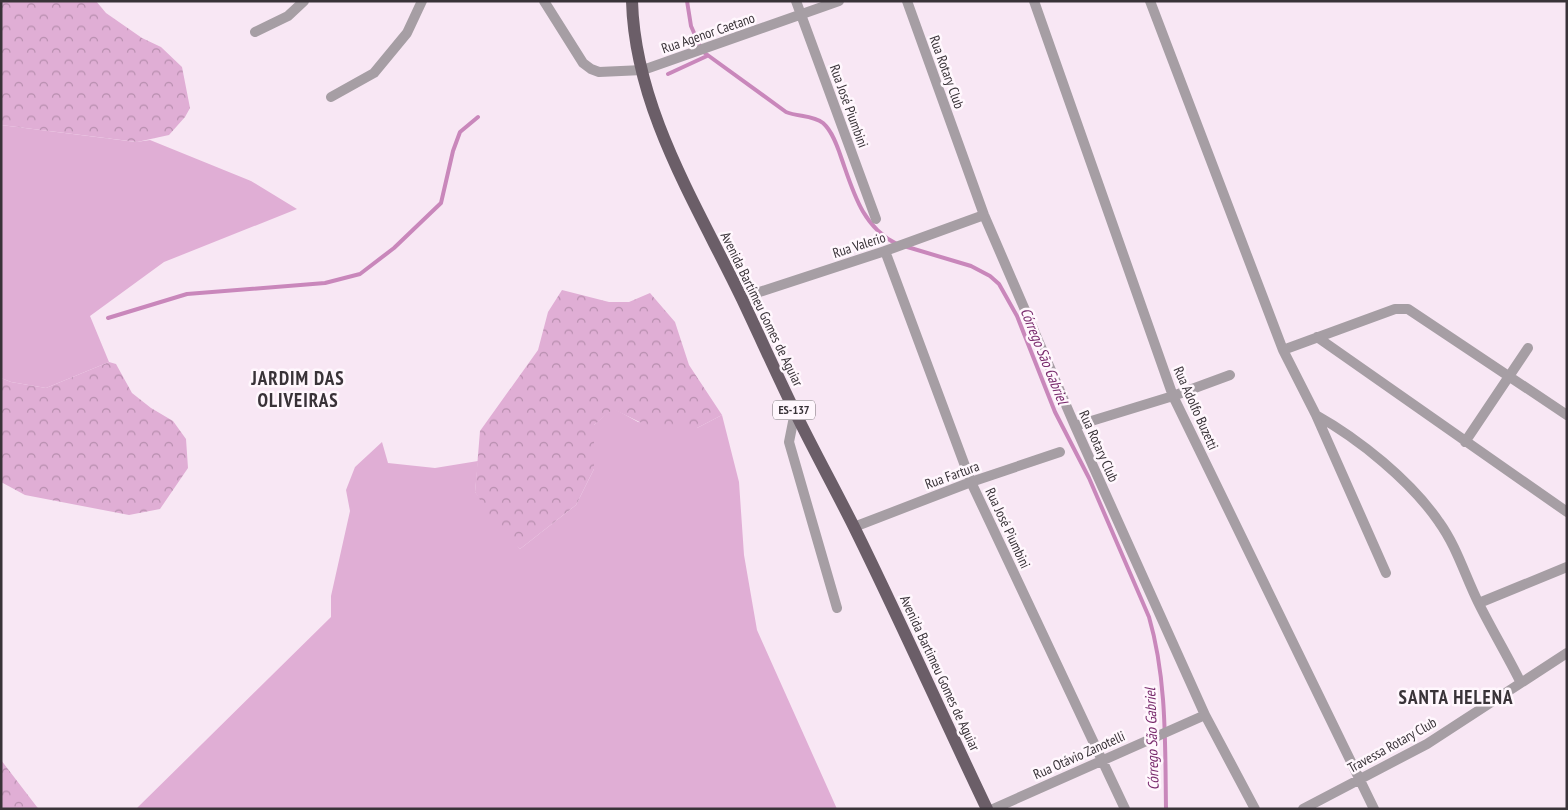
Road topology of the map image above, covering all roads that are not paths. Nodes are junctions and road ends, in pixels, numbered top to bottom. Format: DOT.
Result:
graph roads {
  1 [pos="304,1"];
  2 [pos="422,1"];
  3 [pos="544,1"];
  4 [pos="632,1"];
  5 [pos="796,1"];
  6 [pos="839,1"];
  7 [pos="907,1"];
  8 [pos="1034,1"];
  9 [pos="1150,1"];
  10 [pos="800,14"];
  11 [pos="255,32"];
  12 [pos="643,70"];
  13 [pos="331,97"];
  14 [pos="984,215"];
  15 [pos="876,219"];
  16 [pos="888,250"];
  17 [pos="741,298"];
  18 [pos="1317,337"];
  19 [pos="1528,348"];
  20 [pos="1284,350"];
  21 [pos="1230,375"];
  22 [pos="1509,376"];
  23 [pos="1173,396"];
  24 [pos="795,412"];
  25 [pos="1316,415"];
  26 [pos="1567,416"];
  27 [pos="1075,426"];
  28 [pos="1465,442"];
  29 [pos="1060,452"];
  30 [pos="971,482"];
  31 [pos="1567,512"];
  32 [pos="854,527"];
  33 [pos="1567,567"];
  34 [pos="1386,573"];
  35 [pos="1479,603"];
  36 [pos="837,608"];
  37 [pos="1567,653"];
  38 [pos="1520,681"];
  39 [pos="1204,715"];
  40 [pos="1103,759"];
  41 [pos="1361,778"];
  42 [pos="987,809"];
  43 [pos="993,809"];
  44 [pos="1125,809"];
  45 [pos="1255,809"];
  46 [pos="1304,809"];
  47 [pos="1374,809"];
  1 -- 11 [label="street"];
  2 -- 13 [label="street"];
  3 -- 12 [label="street, Rua Agenor Caetano"];
  4 -- 12 [label="main road, Avenida Bartimeu Gomes de Aguiar / ES-137"];
  5 -- 10 [label="street, Rua José Piumbini"];
  6 -- 10 [label="street, Rua Agenor Caetano"];
  7 -- 14 [label="street, Rua Rotary Club"];
  8 -- 23 [label="street, Rua Adolfo Buzetti"];
  9 -- 20 [label="street"];
  10 -- 12 [label="street, Rua Agenor Caetano"];
  10 -- 15 [label="street, Rua José Piumbini"];
  12 -- 17 [label="main road, Avenida Bartimeu Gomes de Aguiar / ES-137"];
  14 -- 16 [label="street, Rua Valerio"];
  14 -- 27 [label="street, Rua Rotary Club"];
  16 -- 17 [label="street, Rua Valerio"];
  16 -- 30 [label="street, Rua José Piumbini"];
  17 -- 24 [label="main road, Avenida Bartimeu Gomes de Aguiar / ES-137"];
  18 -- 20 [label="street"];
  18 -- 22 [label="street"];
  18 -- 28 [label="street"];
  19 -- 22 [label="street"];
  20 -- 25 [label="street"];
  21 -- 23 [label="street"];
  22 -- 26 [label="street"];
  22 -- 28 [label="street"];
  23 -- 27 [label="street"];
  23 -- 41 [label="street, Rua Adolfo Buzetti"];
  24 -- 32 [label="main road, Avenida Bartimeu Gomes de Aguiar / ES-137"];
  24 -- 36 [label="street"];
  25 -- 34 [label="street"];
  25 -- 35 [label="street"];
  27 -- 39 [label="street, Rua Rotary Club"];
  28 -- 31 [label="street"];
  29 -- 30 [label="street, Rua Fartura"];
  30 -- 32 [label="street, Rua Fartura"];
  30 -- 40 [label="street, Rua José Piumbini"];
  32 -- 42 [label="main road, Avenida Bartimeu Gomes de Aguiar / ES-137"];
  33 -- 35 [label="street"];
  35 -- 38 [label="street"];
  37 -- 38 [label="street, Travessa Rotary Club"];
  38 -- 41 [label="street, Travessa Rotary Club"];
  39 -- 40 [label="street, Rua Otávio Zanotelli"];
  39 -- 45 [label="street, Rua Rotary Club"];
  40 -- 43 [label="street, Rua Otávio Zanotelli"];
  40 -- 44 [label="street, Rua José Piumbini"];
  41 -- 46 [label="street, Travessa Rotary Club"];
  41 -- 47 [label="street, Rua Adolfo Buzetti"];
}
